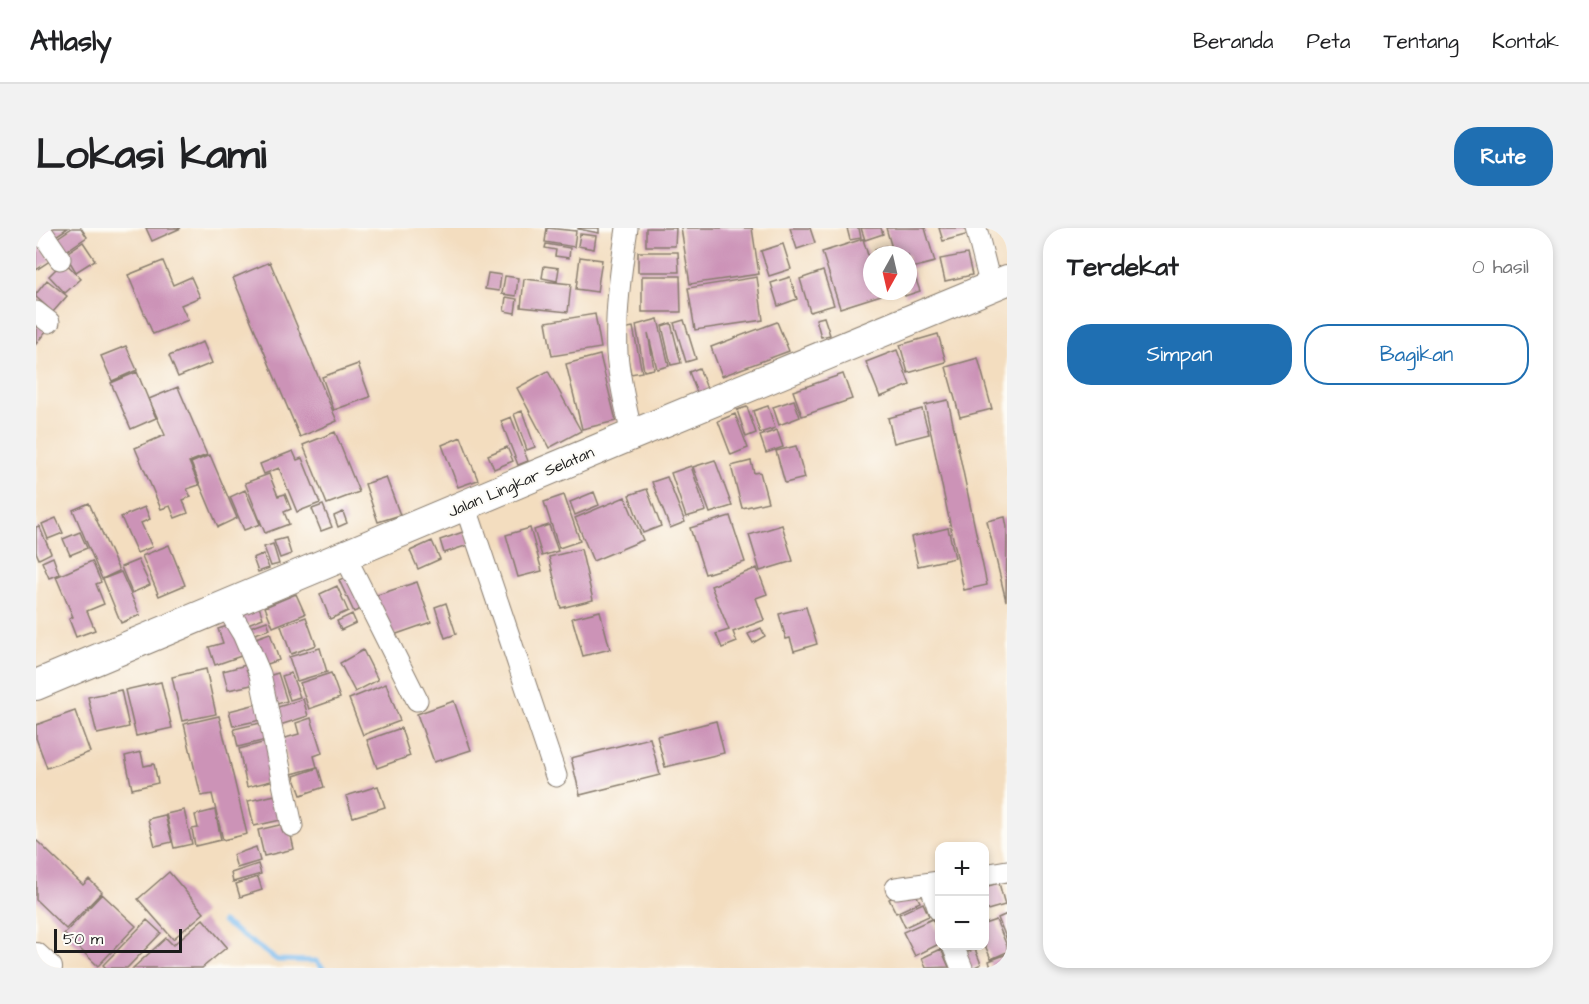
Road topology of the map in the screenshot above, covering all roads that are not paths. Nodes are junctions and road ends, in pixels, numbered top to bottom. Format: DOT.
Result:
graph roads {
  1 [pos="39,228"];
  2 [pos="627,228"];
  3 [pos="976,228"];
  4 [pos="60,259"];
  5 [pos="999,283"];
  6 [pos="632,435"];
  7 [pos="465,505"];
  8 [pos="345,556"];
  9 [pos="226,606"];
  10 [pos="36,685"];
  11 [pos="417,700"];
  12 [pos="556,776"];
  13 [pos="292,826"];
  14 [pos="1007,871"];
  15 [pos="989,873"];
  16 [pos="934,883"];
  17 [pos="896,888"];
  18 [pos="955,950"];
  19 [pos="36,956"];
  20 [pos="49,968"];
  21 [pos="962,968"];
  1 -- 4 [label="street"];
  2 -- 6 [label="street"];
  3 -- 5 [label="street"];
  5 -- 6 [label="highway, Jalan Lingkar Selatan"];
  6 -- 7 [label="highway, Jalan Lingkar Selatan"];
  7 -- 8 [label="highway, Jalan Lingkar Selatan"];
  7 -- 12 [label="street"];
  8 -- 9 [label="highway, Jalan Lingkar Selatan"];
  8 -- 11 [label="street"];
  9 -- 10 [label="highway, Jalan Lingkar Selatan"];
  9 -- 13 [label="street"];
  14 -- 15 [label="street"];
  16 -- 17 [label="street"];
  18 -- 21 [label="street"];
  19 -- 20 [label="main road"];
}
